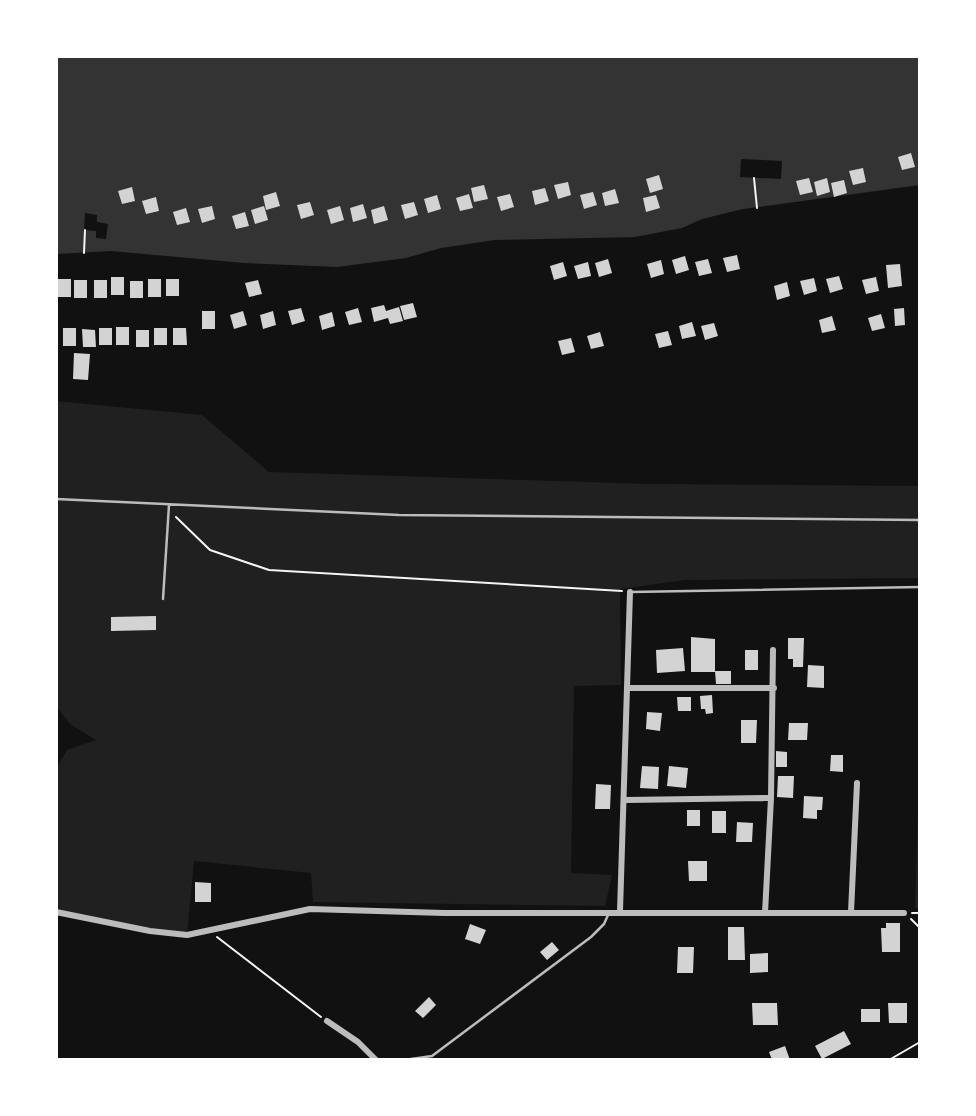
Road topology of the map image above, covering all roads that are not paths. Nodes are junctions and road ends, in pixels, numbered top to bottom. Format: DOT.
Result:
graph roads {
  1 [pos="56,499"];
  2 [pos="169,505"];
  3 [pos="920,520"];
  4 [pos="920,587"];
  5 [pos="630,592"];
  6 [pos="163,599"];
  7 [pos="773,650"];
  8 [pos="628,688"];
  9 [pos="774,688"];
  10 [pos="857,783"];
  11 [pos="771,798"];
  12 [pos="626,800"];
  13 [pos="620,911"];
  14 [pos="56,912"];
  15 [pos="851,912"];
  16 [pos="608,913"];
  17 [pos="765,913"];
  18 [pos="904,913"];
  19 [pos="327,1021"];
  20 [pos="376,1060"];
  21 [pos="404,1060"];
  1 -- 2 [label="lane"];
  2 -- 3 [label="lane"];
  2 -- 6 [label="lane"];
  4 -- 5 [label="lane"];
  5 -- 8 [label="street"];
  7 -- 9 [label="street"];
  8 -- 9 [label="street"];
  8 -- 12 [label="street"];
  9 -- 11 [label="street"];
  10 -- 15 [label="street"];
  11 -- 12 [label="street"];
  11 -- 17 [label="street"];
  12 -- 13 [label="street"];
  13 -- 16 [label="street"];
  13 -- 17 [label="street"];
  14 -- 16 [label="street"];
  15 -- 17 [label="street"];
  15 -- 18 [label="street"];
  16 -- 21 [label="lane"];
  19 -- 20 [label="street"];
}
